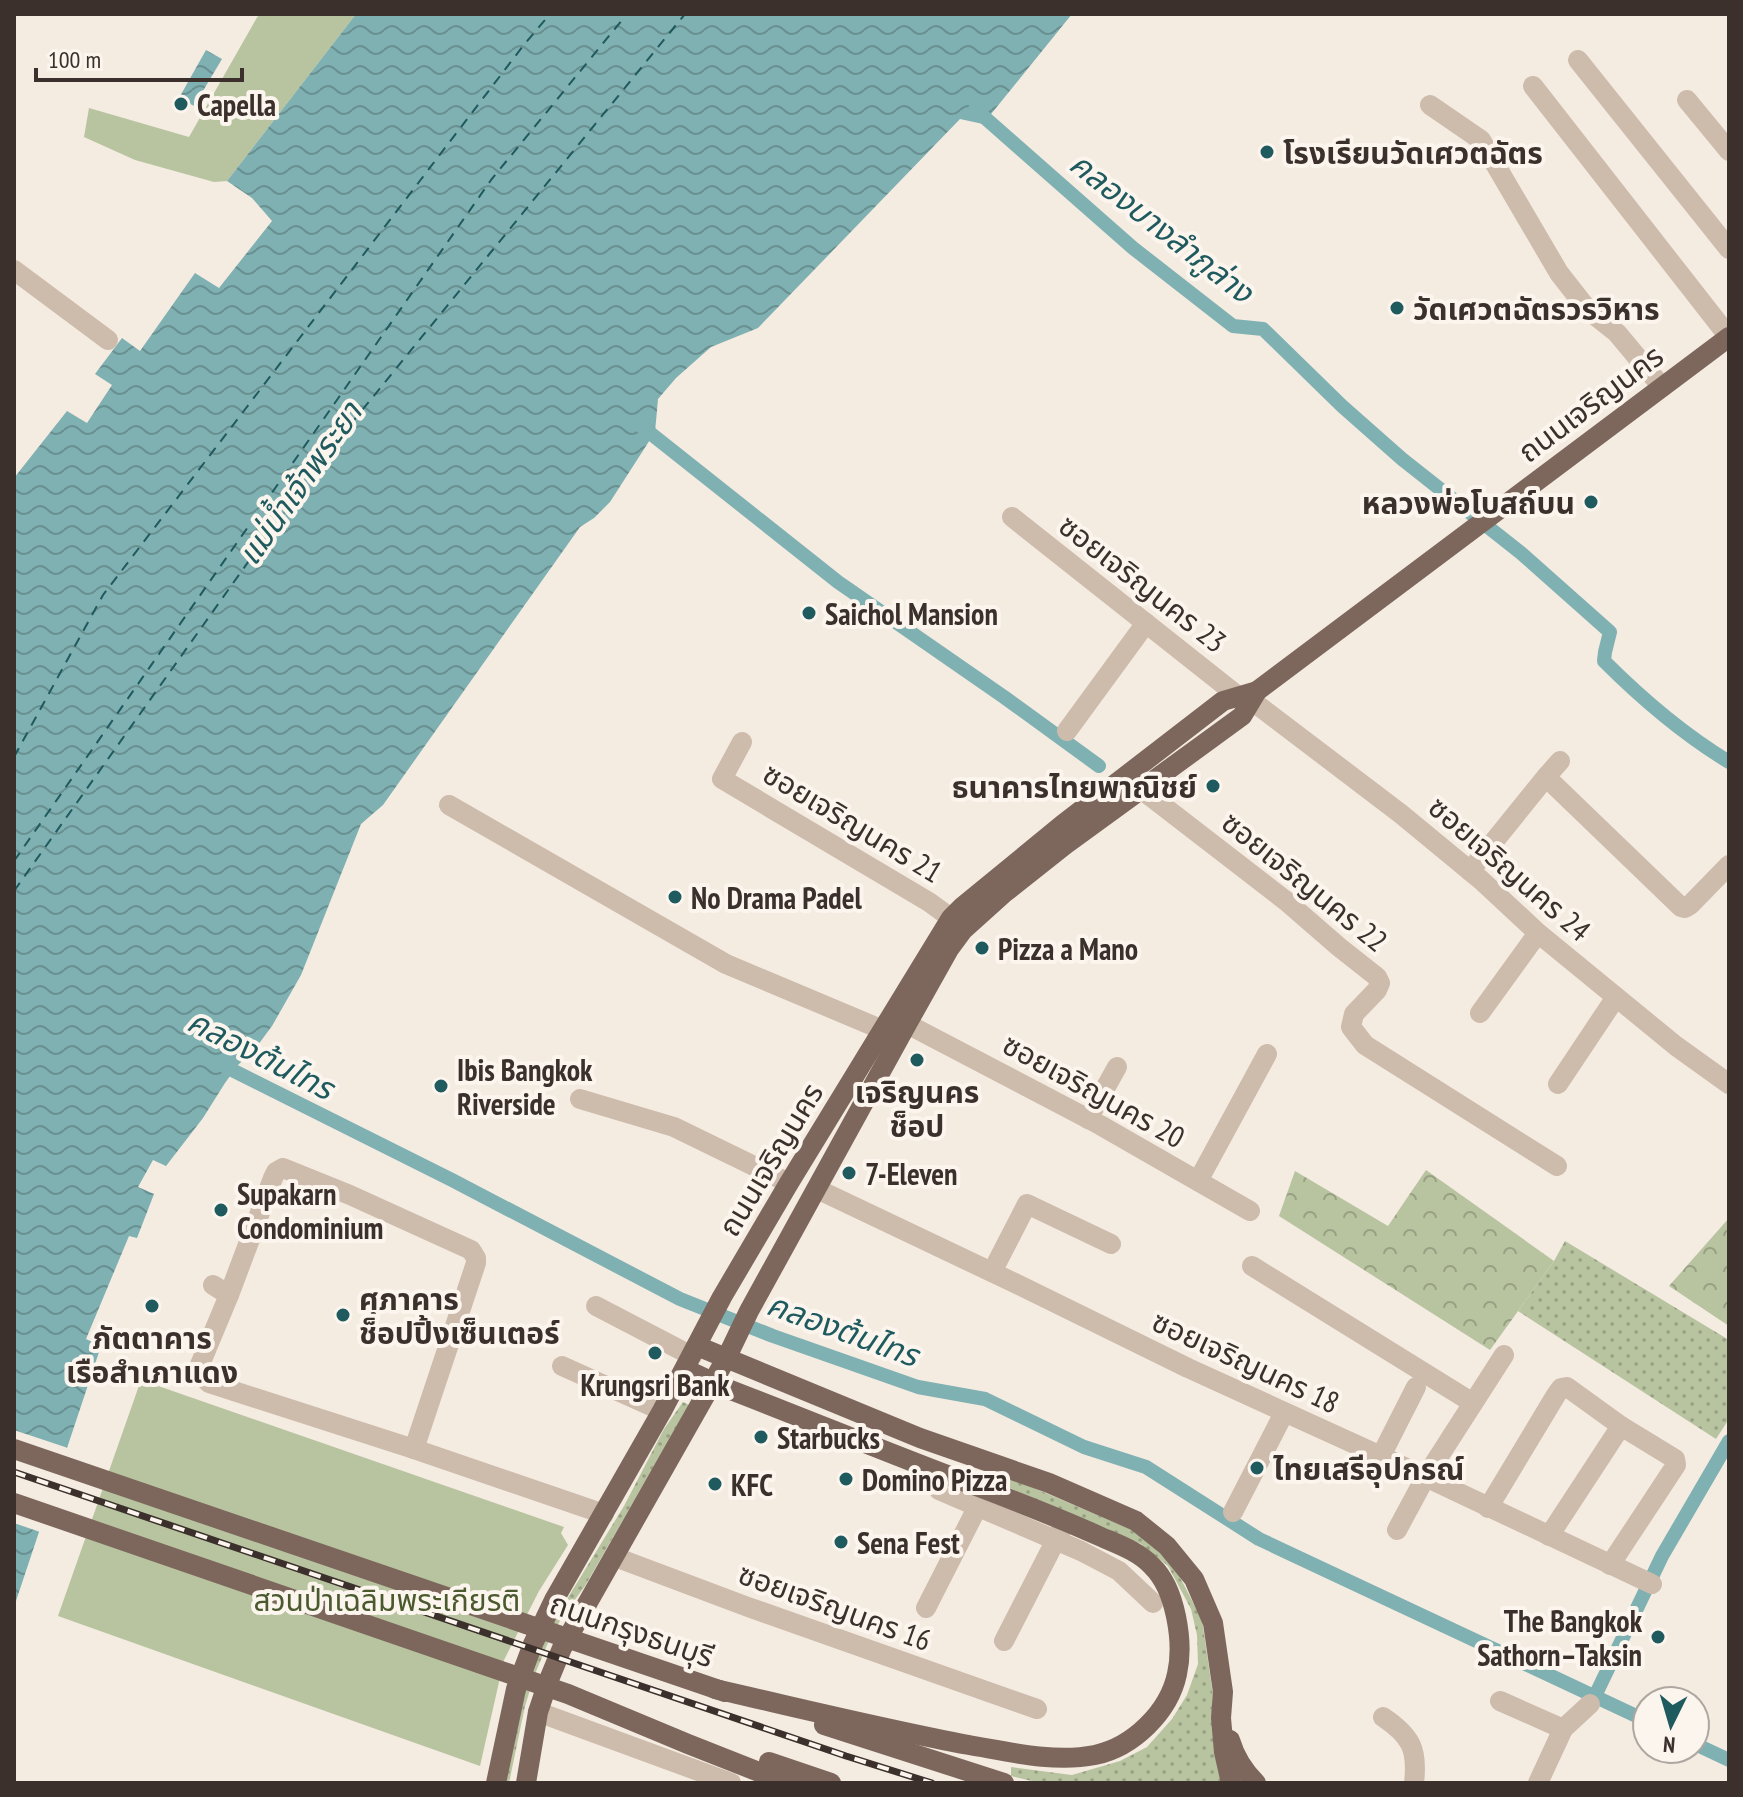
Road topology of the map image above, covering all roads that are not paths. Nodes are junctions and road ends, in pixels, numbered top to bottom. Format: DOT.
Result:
graph roads {
  1 [pos="1578,60"];
  2 [pos="1533,86"];
  3 [pos="1687,100"];
  4 [pos="1430,105"];
  5 [pos="1729,151"];
  6 [pos="1729,249"];
  7 [pos="14,270"];
  8 [pos="1729,337"];
  9 [pos="108,340"];
  10 [pos="1662,387"];
  11 [pos="1012,517"];
  12 [pos="1146,623"];
  13 [pos="1249,696"];
  14 [pos="1067,731"];
  15 [pos="742,742"];
  16 [pos="1560,761"];
  17 [pos="1546,777"];
  18 [pos="1141,789"];
  19 [pos="449,805"];
  20 [pos="1729,865"];
  21 [pos="1470,871"];
  22 [pos="951,918"];
  23 [pos="1538,933"];
  24 [pos="1616,997"];
  25 [pos="1480,1013"];
  26 [pos="907,1024"];
  27 [pos="883,1030"];
  28 [pos="1267,1054"];
  29 [pos="1117,1067"];
  30 [pos="1558,1084"];
  31 [pos="1729,1084"];
  32 [pos="580,1099"];
  33 [pos="1088,1119"];
  34 [pos="1557,1166"];
  35 [pos="1198,1181"];
  36 [pos="789,1183"];
  37 [pos="817,1189"];
  38 [pos="1250,1211"];
  39 [pos="1111,1244"];
  40 [pos="1252,1266"];
  41 [pos="992,1272"];
  42 [pos="596,1306"];
  43 [pos="1504,1355"];
  44 [pos="691,1357"];
  45 [pos="727,1357"];
  46 [pos="562,1366"];
  47 [pos="712,1383"];
  48 [pos="1416,1387"];
  49 [pos="1473,1403"];
  50 [pos="662,1411"];
  51 [pos="1284,1413"];
  52 [pos="1621,1426"];
  53 [pos="14,1449"];
  54 [pos="414,1449"];
  55 [pos="1381,1456"];
  56 [pos="990,1463"];
  57 [pos="1425,1478"];
  58 [pos="939,1490"];
  59 [pos="981,1495"];
  60 [pos="14,1503"];
  61 [pos="1488,1508"];
  62 [pos="1233,1512"];
  63 [pos="604,1514"];
  64 [pos="1066,1521"];
  65 [pos="1397,1530"];
  66 [pos="1549,1536"];
  67 [pos="1056,1540"];
  68 [pos="615,1557"];
  69 [pos="1610,1565"];
  70 [pos="1652,1584"];
  71 [pos="1153,1603"];
  72 [pos="926,1608"];
  73 [pos="1004,1641"];
  74 [pos="715,1689"];
  75 [pos="1223,1692"];
  76 [pos="568,1694"];
  77 [pos="1500,1701"];
  78 [pos="1590,1704"];
  79 [pos="1037,1709"];
  80 [pos="538,1712"];
  81 [pos="1383,1717"];
  82 [pos="1563,1729"];
  83 [pos="496,1783"];
  84 [pos="526,1783"];
  85 [pos="731,1783"];
  86 [pos="787,1783"];
  87 [pos="831,1783"];
  88 [pos="1004,1783"];
  89 [pos="1231,1783"];
  90 [pos="1256,1783"];
  91 [pos="1414,1783"];
  92 [pos="1538,1783"];
  1 -- 6 [label="street"];
  2 -- 8 [label="street"];
  3 -- 5 [label="street"];
  4 -- 10 [label="street"];
  7 -- 9 [label="street"];
  8 -- 10 [label="main road, ถนนเจริญนคร"];
  10 -- 13 [label="main road, ถนนเจริญนคร"];
  11 -- 12 [label="street, ซอยเจริญนคร 23"];
  12 -- 13 [label="street, ซอยเจริญนคร 23"];
  12 -- 14 [label="street"];
  13 -- 18 [label="main road, ถนนเจริญนคร"];
  13 -- 21 [label="street, ซอยเจริญนคร 24"];
  13 -- 22 [label="main road, ถนนเจริญนคร"];
  15 -- 22 [label="street, ซอยเจริญนคร 21"];
  16 -- 17 [label="street"];
  17 -- 20 [label="street"];
  17 -- 21 [label="street"];
  18 -- 26 [label="main road, ถนนเจริญนคร"];
  18 -- 34 [label="street, ซอยเจริญนคร 22"];
  19 -- 27 [label="street"];
  21 -- 23 [label="street, ซอยเจริญนคร 24"];
  22 -- 27 [label="main road, ถนนเจริญนคร"];
  23 -- 24 [label="street, ซอยเจริญนคร 24"];
  23 -- 25 [label="street"];
  24 -- 30 [label="street"];
  24 -- 31 [label="street, ซอยเจริญนคร 24"];
  26 -- 33 [label="street, ซอยเจริญนคร 20"];
  26 -- 37 [label="main road, ถนนเจริญนคร"];
  27 -- 36 [label="main road, ถนนเจริญนคร"];
  28 -- 35 [label="street"];
  29 -- 33 [label="street"];
  32 -- 36 [label="street"];
  33 -- 35 [label="street, ซอยเจริญนคร 20"];
  35 -- 38 [label="street, ซอยเจริญนคร 20"];
  36 -- 44 [label="main road, ถนนเจริญนคร"];
  37 -- 41 [label="street, ซอยเจริญนคร 18"];
  37 -- 45 [label="main road, ถนนเจริญนคร"];
  39 -- 41 [label="street"];
  40 -- 49 [label="street"];
  41 -- 51 [label="street, ซอยเจริญนคร 18"];
  42 -- 44 [label="street"];
  43 -- 49 [label="street"];
  44 -- 45 [label="main road"];
  44 -- 47 [label="main road"];
  44 -- 50 [label="main road, ถนนเจริญนคร"];
  45 -- 47 [label="main road, ถนนเจริญนคร"];
  45 -- 56 [label="main road"];
  46 -- 50 [label="street"];
  47 -- 59 [label="main road"];
  47 -- 68 [label="main road, ถนนเจริญนคร"];
  48 -- 55 [label="street"];
  49 -- 57 [label="street"];
  50 -- 63 [label="main road, ถนนเจริญนคร"];
  51 -- 55 [label="street, ซอยเจริญนคร 18"];
  51 -- 62 [label="street"];
  52 -- 61 [label="street"];
  52 -- 66 [label="street"];
  52 -- 69 [label="street"];
  53 -- 74 [label="main road, ถนนกรุงธนบุรี"];
  54 -- 54 [label="street"];
  54 -- 63 [label="street"];
  55 -- 57 [label="street, ซอยเจริญนคร 18"];
  56 -- 59 [label="main road"];
  56 -- 75 [label="main road"];
  57 -- 61 [label="street, ซอยเจริญนคร 18"];
  57 -- 65 [label="street"];
  58 -- 59 [label="street"];
  59 -- 64 [label="main road"];
  59 -- 67 [label="street"];
  59 -- 72 [label="street"];
  60 -- 76 [label="main road"];
  61 -- 66 [label="street, ซอยเจริญนคร 18"];
  63 -- 83 [label="main road, ถนนเจริญนคร"];
  64 -- 67 [label="street"];
  64 -- 74 [label="main road"];
  66 -- 69 [label="street, ซอยเจริญนคร 18"];
  67 -- 71 [label="street"];
  67 -- 73 [label="street"];
  68 -- 79 [label="street, ซอยเจริญนคร 16"];
  68 -- 80 [label="main road, ถนนเจริญนคร"];
  69 -- 70 [label="street, ซอยเจริญนคร 18"];
  74 -- 88 [label="main road, ถนนกรุงธนบุรี"];
  75 -- 89 [label="main road"];
  75 -- 90 [label="main road"];
  76 -- 86 [label="main road"];
  76 -- 87 [label="main road"];
  77 -- 82 [label="street"];
  78 -- 82 [label="street"];
  80 -- 84 [label="main road, ถนนเจริญนคร"];
  80 -- 85 [label="street"];
  81 -- 91 [label="street"];
  82 -- 92 [label="street"];
}
